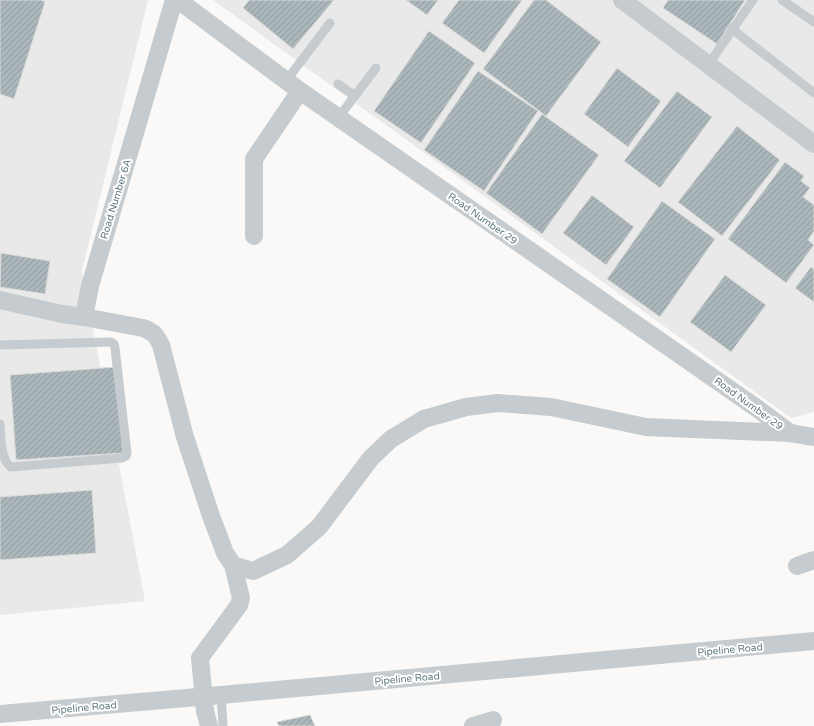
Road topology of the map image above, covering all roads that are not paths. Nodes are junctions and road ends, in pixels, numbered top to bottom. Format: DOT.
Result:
graph roads {
  1 [pos="174,0"];
  2 [pos="178,0"];
  3 [pos="622,0"];
  4 [pos="752,0"];
  5 [pos="782,0"];
  6 [pos="814,22"];
  7 [pos="330,23"];
  8 [pos="732,29"];
  9 [pos="708,65"];
  10 [pos="376,68"];
  11 [pos="286,81"];
  12 [pos="338,84"];
  13 [pos="300,92"];
  14 [pos="814,93"];
  15 [pos="355,96"];
  16 [pos="338,118"];
  17 [pos="814,144"];
  18 [pos="254,236"];
  19 [pos="0,300"];
  20 [pos="84,317"];
  21 [pos="0,345"];
  22 [pos="0,424"];
  23 [pos="790,433"];
  24 [pos="814,437"];
  25 [pos="814,560"];
  26 [pos="233,565"];
  27 [pos="797,566"];
  28 [pos="814,641"];
  29 [pos="221,695"];
  30 [pos="0,714"];
  31 [pos="207,718"];
  32 [pos="493,720"];
  33 [pos="223,726"];
  34 [pos="473,726"];
  1 -- 20 [label="street, Road Number 6A"];
  2 -- 11 [label="street, Road Number 29"];
  3 -- 9 [label="street"];
  4 -- 8 [label="lane"];
  5 -- 6 [label="lane"];
  7 -- 11 [label="lane"];
  8 -- 9 [label="lane"];
  8 -- 14 [label="lane"];
  9 -- 17 [label="street"];
  10 -- 15 [label="lane"];
  11 -- 13 [label="street, Road Number 29"];
  12 -- 15 [label="lane"];
  13 -- 16 [label="street, Road Number 29"];
  13 -- 18 [label="street"];
  15 -- 16 [label="lane"];
  16 -- 23 [label="street, Road Number 29"];
  19 -- 20 [label="street"];
  20 -- 26 [label="street"];
  21 -- 22 [label="lane"];
  23 -- 24 [label="street"];
  23 -- 26 [label="street"];
  25 -- 27 [label="street"];
  26 -- 31 [label="street, bridge"];
  28 -- 29 [label="street, Pipeline Road"];
  29 -- 30 [label="street, Pipeline Road"];
  29 -- 33 [label="lane"];
  32 -- 34 [label="street"];
}
